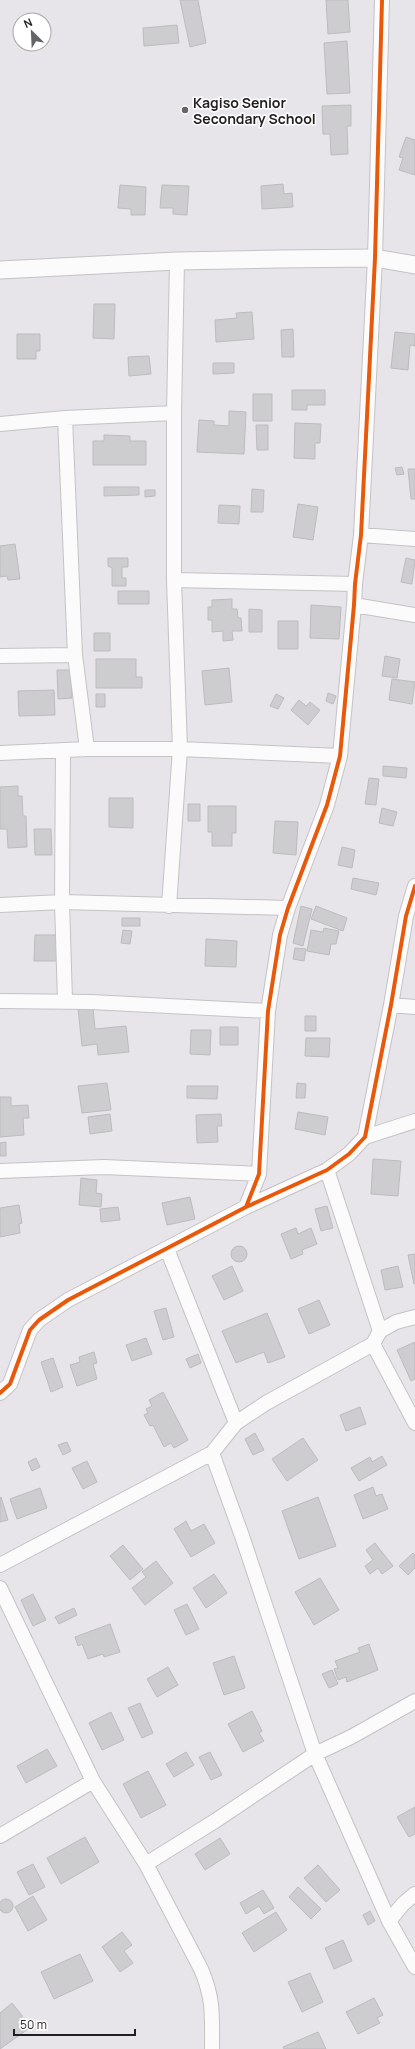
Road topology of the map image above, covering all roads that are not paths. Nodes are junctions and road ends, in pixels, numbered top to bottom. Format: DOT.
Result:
graph roads {
  1 [pos="382,0"];
  2 [pos="375,258"];
  3 [pos="177,261"];
  4 [pos="415,265"];
  5 [pos="0,270"];
  6 [pos="174,414"];
  7 [pos="65,418"];
  8 [pos="0,424"];
  9 [pos="361,535"];
  10 [pos="415,539"];
  11 [pos="174,580"];
  12 [pos="354,584"];
  13 [pos="354,605"];
  14 [pos="415,615"];
  15 [pos="75,655"];
  16 [pos="0,656"];
  17 [pos="88,749"];
  18 [pos="180,749"];
  19 [pos="63,750"];
  20 [pos="0,753"];
  21 [pos="340,756"];
  22 [pos="415,886"];
  23 [pos="62,902"];
  24 [pos="0,905"];
  25 [pos="169,906"];
  26 [pos="288,908"];
  27 [pos="0,1001"];
  28 [pos="64,1001"];
  29 [pos="391,1005"];
  30 [pos="415,1007"];
  31 [pos="268,1011"];
  32 [pos="415,1121"];
  33 [pos="365,1137"];
  34 [pos="327,1170"];
  35 [pos="0,1171"];
  36 [pos="259,1174"];
  37 [pos="246,1207"];
  38 [pos="167,1249"];
  39 [pos="415,1317"];
  40 [pos="380,1331"];
  41 [pos="373,1344"];
  42 [pos="0,1394"];
  43 [pos="236,1423"];
  44 [pos="415,1423"];
  45 [pos="212,1453"];
  46 [pos="0,1565"];
  47 [pos="0,1588"];
  48 [pos="415,1702"];
  49 [pos="315,1754"];
  50 [pos="93,1782"];
  51 [pos="0,1836"];
  52 [pos="146,1864"];
  53 [pos="415,1894"];
  54 [pos="389,1921"];
  55 [pos="415,1967"];
  56 [pos="212,2049"];
  1 -- 2 [label="street"];
  2 -- 3 [label="street"];
  2 -- 4 [label="street"];
  2 -- 9 [label="street"];
  3 -- 5 [label="street"];
  3 -- 6 [label="street"];
  6 -- 7 [label="street"];
  6 -- 11 [label="street"];
  7 -- 8 [label="street"];
  7 -- 15 [label="street"];
  9 -- 10 [label="street"];
  9 -- 12 [label="street"];
  11 -- 12 [label="street"];
  11 -- 18 [label="street"];
  12 -- 13 [label="street"];
  13 -- 14 [label="street"];
  13 -- 21 [label="street"];
  15 -- 16 [label="street"];
  15 -- 17 [label="street"];
  17 -- 18 [label="street"];
  17 -- 19 [label="street"];
  18 -- 21 [label="street"];
  18 -- 25 [label="street"];
  19 -- 20 [label="street"];
  19 -- 23 [label="street"];
  21 -- 26 [label="street"];
  22 -- 29 [label="street"];
  23 -- 24 [label="street"];
  23 -- 25 [label="street"];
  23 -- 28 [label="street"];
  25 -- 26 [label="street"];
  26 -- 31 [label="street"];
  27 -- 28 [label="street"];
  28 -- 31 [label="street"];
  29 -- 30 [label="street"];
  29 -- 33 [label="street"];
  31 -- 36 [label="street"];
  32 -- 33 [label="street"];
  33 -- 34 [label="street"];
  34 -- 37 [label="street"];
  34 -- 40 [label="street"];
  35 -- 36 [label="street"];
  36 -- 37 [label="street"];
  37 -- 38 [label="street"];
  38 -- 42 [label="street"];
  38 -- 43 [label="street"];
  39 -- 40 [label="street"];
  40 -- 41 [label="street"];
  41 -- 43 [label="street"];
  41 -- 44 [label="street"];
  43 -- 45 [label="street"];
  45 -- 46 [label="street"];
  45 -- 49 [label="street"];
  47 -- 50 [label="street"];
  48 -- 49 [label="street"];
  49 -- 52 [label="street"];
  49 -- 54 [label="street"];
  50 -- 51 [label="street"];
  50 -- 52 [label="street"];
  52 -- 56 [label="street"];
  53 -- 54 [label="street"];
  54 -- 55 [label="street"];
}
